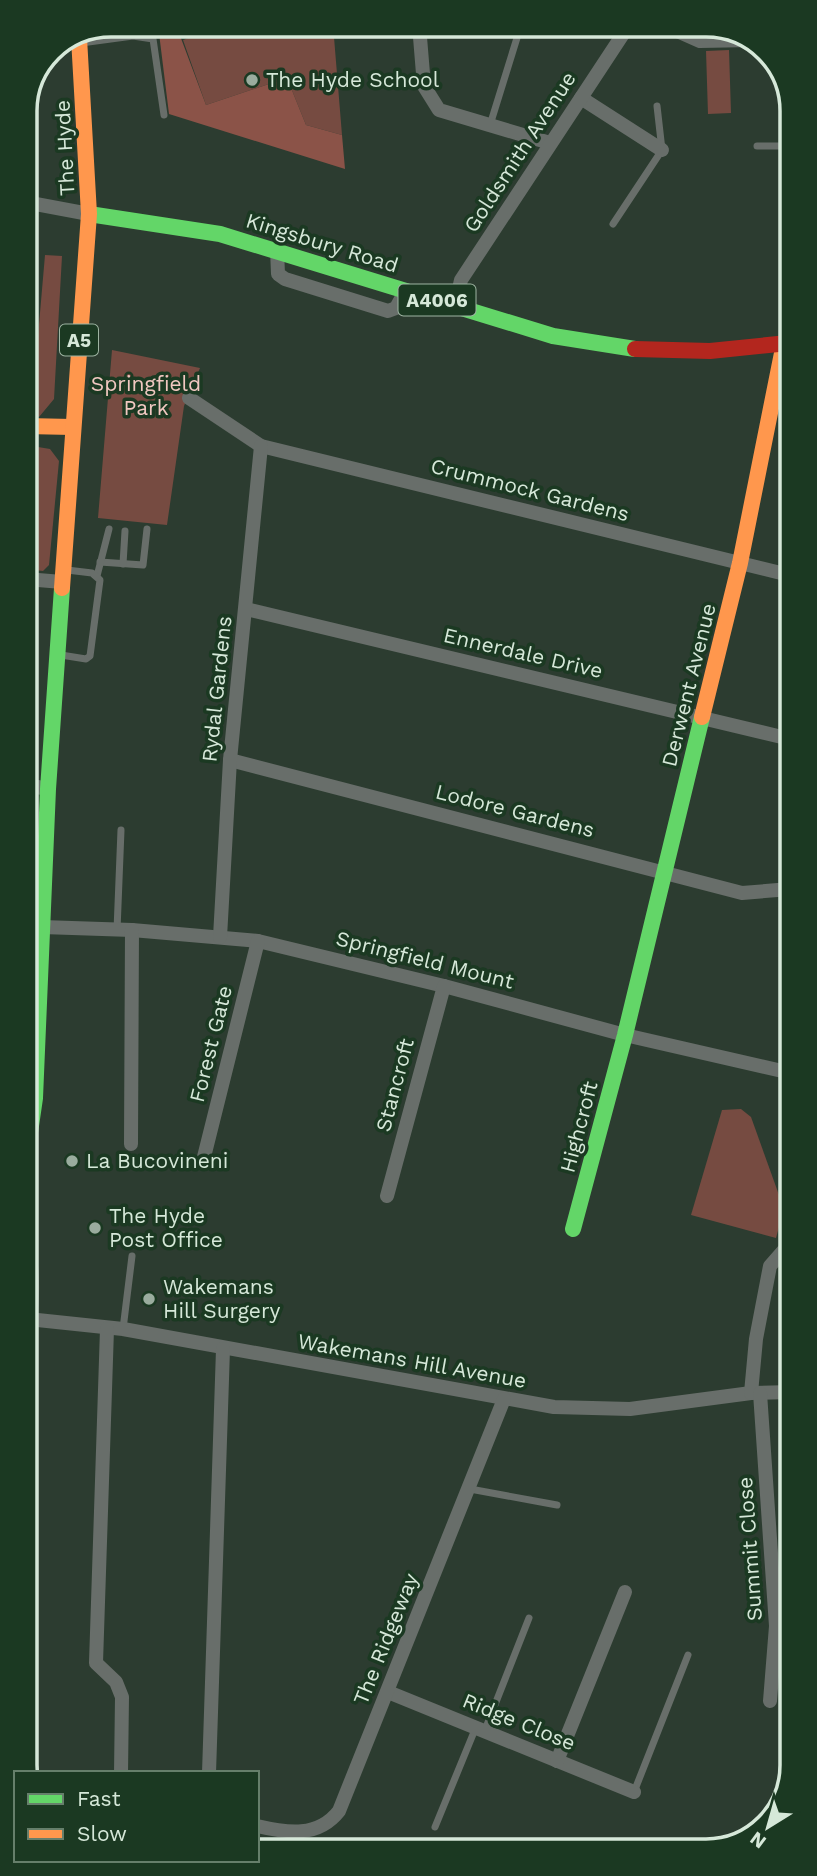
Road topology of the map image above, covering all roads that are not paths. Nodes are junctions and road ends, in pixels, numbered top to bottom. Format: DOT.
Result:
graph roads {
  1 [pos="122,37"];
  2 [pos="143,37"];
  3 [pos="420,37"];
  4 [pos="517,37"];
  5 [pos="621,37"];
  6 [pos="691,37"];
  7 [pos="91,40"];
  8 [pos="729,40"];
  9 [pos="79,45"];
  10 [pos="581,98"];
  11 [pos="657,106"];
  12 [pos="164,115"];
  13 [pos="490,125"];
  14 [pos="550,143"];
  15 [pos="757,146"];
  16 [pos="780,146"];
  17 [pos="662,150"];
  18 [pos="37,205"];
  19 [pos="89,214"];
  20 [pos="613,224"];
  21 [pos="277,249"];
  22 [pos="406,290"];
  23 [pos="456,306"];
  24 [pos="780,344"];
  25 [pos="780,397"];
  26 [pos="189,398"];
  27 [pos="37,426"];
  28 [pos="72,427"];
  29 [pos="261,446"];
  30 [pos="108,529"];
  31 [pos="147,529"];
  32 [pos="125,531"];
  33 [pos="100,562"];
  34 [pos="740,563"];
  35 [pos="122,564"];
  36 [pos="780,573"];
  37 [pos="63,576"];
  38 [pos="97,576"];
  39 [pos="37,578"];
  40 [pos="246,608"];
  41 [pos="58,654"];
  42 [pos="703,717"];
  43 [pos="780,736"];
  44 [pos="230,760"];
  45 [pos="37,787"];
  46 [pos="48,789"];
  47 [pos="121,830"];
  48 [pos="664,871"];
  49 [pos="780,890"];
  50 [pos="42,927"];
  51 [pos="124,930"];
  52 [pos="220,937"];
  53 [pos="258,940"];
  54 [pos="37,946"];
  55 [pos="444,986"];
  56 [pos="625,1035"];
  57 [pos="780,1071"];
  58 [pos="131,1144"];
  59 [pos="204,1157"];
  60 [pos="387,1196"];
  61 [pos="573,1229"];
  62 [pos="780,1255"];
  63 [pos="132,1256"];
  64 [pos="37,1320"];
  65 [pos="107,1329"];
  66 [pos="123,1329"];
  67 [pos="223,1349"];
  68 [pos="780,1392"];
  69 [pos="755,1393"];
  70 [pos="505,1399"];
  71 [pos="470,1489"];
  72 [pos="557,1505"];
  73 [pos="625,1592"];
  74 [pos="529,1618"];
  75 [pos="688,1655"];
  76 [pos="388,1692"];
  77 [pos="770,1701"];
  78 [pos="481,1729"];
  79 [pos="557,1761"];
  80 [pos="121,1771"];
  81 [pos="209,1771"];
  82 [pos="634,1792"];
  83 [pos="259,1826"];
  84 [pos="435,1827"];
  1 -- 7 [label="lane"];
  2 -- 12 [label="lane"];
  3 -- 13 [label="street"];
  4 -- 13 [label="lane"];
  5 -- 10 [label="street, Goldsmith Avenue"];
  6 -- 8 [label="street"];
  9 -- 19 [label="main road, The Hyde / A5"];
  10 -- 14 [label="street, Goldsmith Avenue"];
  10 -- 17 [label="street"];
  11 -- 17 [label="lane"];
  13 -- 14 [label="street"];
  14 -- 23 [label="street, Goldsmith Avenue"];
  15 -- 16 [label="lane"];
  17 -- 20 [label="lane"];
  18 -- 19 [label="street"];
  19 -- 21 [label="main road, Kingsbury Road / A4006"];
  19 -- 28 [label="main road, A5"];
  21 -- 22 [label="main road, Kingsbury Road / A4006"];
  21 -- 22 [label="street"];
  22 -- 23 [label="main road, Kingsbury Road / A4006"];
  23 -- 24 [label="main road, Kingsbury Road / A4006"];
  25 -- 34 [label="main road, Derwent Avenue"];
  26 -- 29 [label="street, Crummock Gardens"];
  27 -- 28 [label="main road"];
  28 -- 37 [label="main road, A5"];
  29 -- 34 [label="street, Crummock Gardens"];
  29 -- 40 [label="street, Rydal Gardens"];
  30 -- 33 [label="lane"];
  31 -- 35 [label="lane"];
  32 -- 35 [label="lane"];
  33 -- 35 [label="lane"];
  33 -- 38 [label="lane"];
  34 -- 36 [label="street, Crummock Gardens"];
  34 -- 42 [label="main road, Derwent Avenue"];
  37 -- 38 [label="lane"];
  37 -- 39 [label="street"];
  37 -- 41 [label="main road, A5"];
  38 -- 41 [label="lane"];
  40 -- 42 [label="street, Ennerdale Drive"];
  40 -- 44 [label="street, Rydal Gardens"];
  41 -- 46 [label="main road, A5"];
  42 -- 43 [label="street, Ennerdale Drive"];
  42 -- 48 [label="main road, Derwent Avenue"];
  44 -- 48 [label="street, Lodore Gardens"];
  44 -- 52 [label="street, Rydal Gardens"];
  45 -- 46 [label="street"];
  46 -- 50 [label="main road, A5"];
  47 -- 51 [label="lane"];
  48 -- 49 [label="street, Lodore Gardens"];
  48 -- 56 [label="main road, Derwent Avenue"];
  50 -- 51 [label="street, Springfield Mount"];
  50 -- 54 [label="main road, A5"];
  51 -- 52 [label="street, Springfield Mount"];
  51 -- 58 [label="street"];
  52 -- 53 [label="street, Springfield Mount"];
  53 -- 55 [label="street, Springfield Mount"];
  53 -- 59 [label="street, Forest Gate"];
  55 -- 56 [label="street, Springfield Mount"];
  55 -- 60 [label="street, Stancroft"];
  56 -- 57 [label="street, Springfield Mount"];
  56 -- 61 [label="main road, Highcroft"];
  62 -- 69 [label="street, Summit Close"];
  63 -- 66 [label="lane"];
  64 -- 65 [label="street, Wakemans Hill Avenue"];
  65 -- 66 [label="street, Wakemans Hill Avenue"];
  65 -- 80 [label="street"];
  66 -- 67 [label="street, Wakemans Hill Avenue"];
  67 -- 70 [label="street, Wakemans Hill Avenue"];
  67 -- 81 [label="street"];
  68 -- 69 [label="street, Wakemans Hill Avenue"];
  69 -- 70 [label="street, Wakemans Hill Avenue"];
  69 -- 77 [label="street, Summit Close"];
  70 -- 71 [label="street, The Ridgeway"];
  71 -- 72 [label="lane"];
  71 -- 76 [label="street, The Ridgeway"];
  73 -- 79 [label="street"];
  74 -- 78 [label="lane"];
  75 -- 82 [label="lane"];
  76 -- 78 [label="street, Ridge Close"];
  76 -- 83 [label="street, The Ridgeway"];
  78 -- 79 [label="street, Ridge Close"];
  78 -- 84 [label="lane"];
  79 -- 82 [label="street, Ridge Close"];
}
